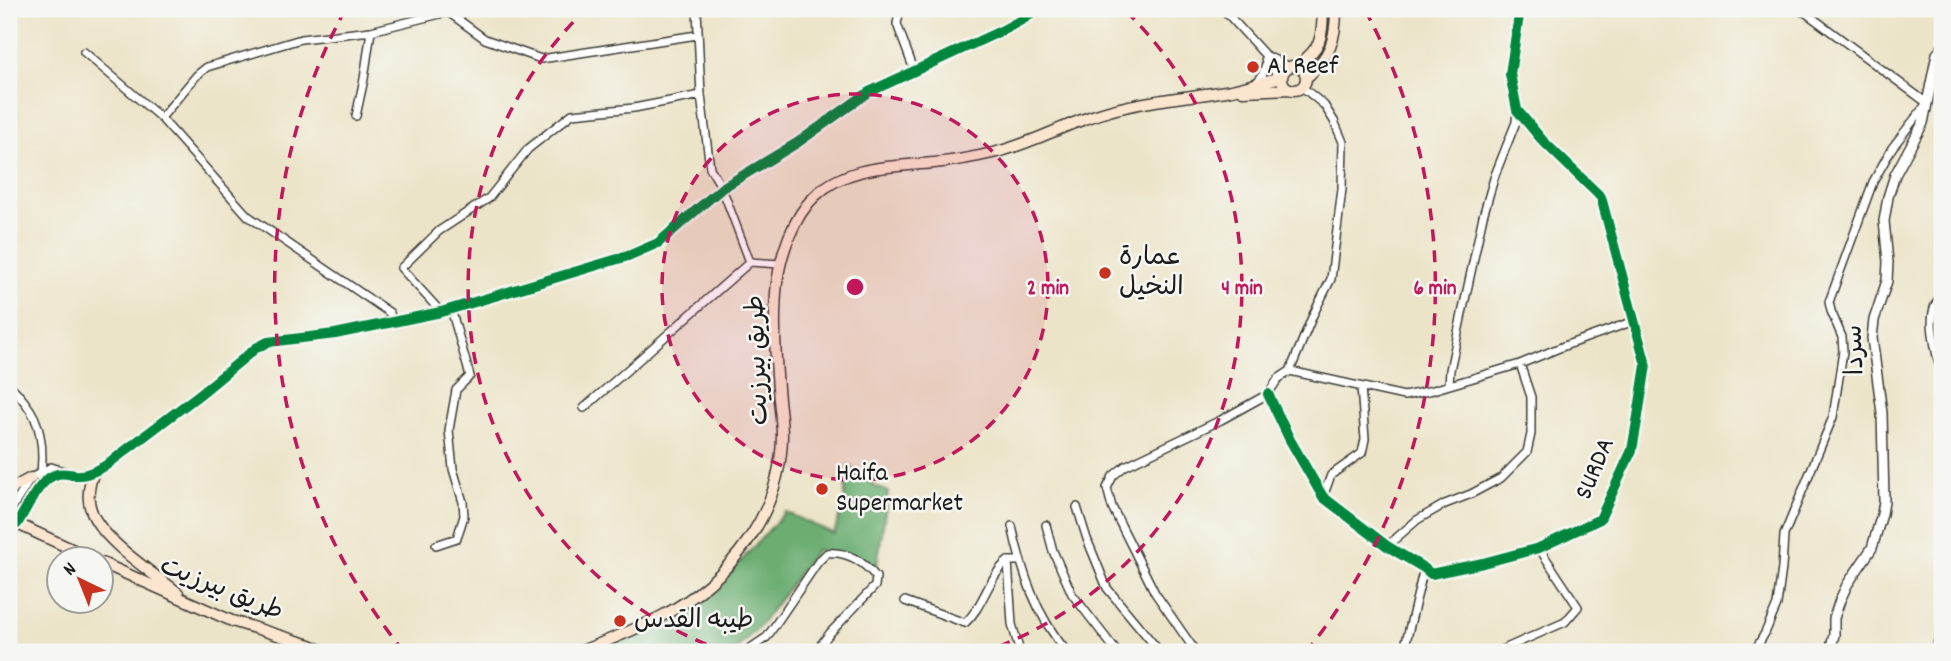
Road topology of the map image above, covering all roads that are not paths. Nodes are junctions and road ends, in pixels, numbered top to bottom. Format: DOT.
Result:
graph roads {
  1 [pos="697,9"];
  2 [pos="900,9"];
  3 [pos="1037,9"];
  4 [pos="1223,9"];
  5 [pos="1323,9"];
  6 [pos="1336,9"];
  7 [pos="1520,9"];
  8 [pos="1638,9"];
  9 [pos="1727,9"];
  10 [pos="1796,9"];
  11 [pos="371,31"];
  12 [pos="697,35"];
  13 [pos="1942,48"];
  14 [pos="84,52"];
  15 [pos="1265,55"];
  16 [pos="1266,64"];
  17 [pos="1293,66"];
  18 [pos="914,70"];
  19 [pos="1282,77"];
  20 [pos="1255,83"];
  21 [pos="1300,85"];
  22 [pos="1229,91"];
  23 [pos="701,95"];
  24 [pos="1927,103"];
  25 [pos="1517,110"];
  26 [pos="356,116"];
  27 [pos="161,118"];
  28 [pos="722,188"];
  29 [pos="750,262"];
  30 [pos="780,264"];
  31 [pos="1942,296"];
  32 [pos="451,309"];
  33 [pos="441,312"];
  34 [pos="1634,321"];
  35 [pos="393,322"];
  36 [pos="1520,364"];
  37 [pos="1290,371"];
  38 [pos="1942,378"];
  39 [pos="9,384"];
  40 [pos="1450,384"];
  41 [pos="1360,387"];
  42 [pos="1268,394"];
  43 [pos="584,408"];
  44 [pos="41,471"];
  45 [pos="94,472"];
  46 [pos="71,475"];
  47 [pos="31,478"];
  48 [pos="40,486"];
  49 [pos="9,490"];
  50 [pos="1323,497"];
  51 [pos="1077,507"];
  52 [pos="9,513"];
  53 [pos="13,522"];
  54 [pos="1046,525"];
  55 [pos="1012,526"];
  56 [pos="436,545"];
  57 [pos="66,546"];
  58 [pos="1387,547"];
  59 [pos="1539,548"];
  60 [pos="1009,561"];
  61 [pos="1019,561"];
  62 [pos="1424,568"];
  63 [pos="116,569"];
  64 [pos="905,601"];
  65 [pos="189,602"];
  66 [pos="1942,624"];
  67 [pos="604,647"];
  68 [pos="322,652"];
  69 [pos="579,652"];
  70 [pos="746,652"];
  71 [pos="815,652"];
  72 [pos="1020,652"];
  73 [pos="1067,652"];
  74 [pos="1117,652"];
  75 [pos="1160,652"];
  76 [pos="1196,652"];
  77 [pos="1410,652"];
  78 [pos="1497,652"];
  79 [pos="1754,652"];
  80 [pos="1830,652"];
  81 [pos="1935,652"];
  1 -- 12 [label="street"];
  2 -- 18 [label="street"];
  3 -- 18 [label="street"];
  4 -- 15 [label="street"];
  5 -- 17 [label="main road"];
  6 -- 21 [label="main road"];
  7 -- 25 [label="street, SURDA"];
  8 -- 9 [label="street"];
  10 -- 24 [label="street"];
  11 -- 12 [label="street"];
  11 -- 26 [label="street"];
  11 -- 27 [label="street"];
  12 -- 23 [label="street"];
  13 -- 24 [label="street, سردا"];
  14 -- 27 [label="street"];
  15 -- 16 [label="street"];
  15 -- 17 [label="street"];
  16 -- 19 [label="street"];
  16 -- 20 [label="street"];
  17 -- 19 [label="main road"];
  17 -- 21 [label="main road"];
  18 -- 28 [label="street"];
  19 -- 20 [label="main road"];
  19 -- 21 [label="main road"];
  20 -- 22 [label="main road"];
  21 -- 22 [label="main road"];
  21 -- 37 [label="street"];
  22 -- 30 [label="main road, طريق بيرزيت"];
  23 -- 28 [label="street"];
  23 -- 33 [label="street"];
  24 -- 79 [label="street"];
  24 -- 80 [label="street, سردا"];
  25 -- 34 [label="street, SURDA"];
  25 -- 40 [label="street"];
  27 -- 35 [label="street"];
  28 -- 29 [label="street"];
  28 -- 32 [label="street"];
  29 -- 30 [label="street"];
  29 -- 43 [label="street"];
  30 -- 67 [label="main road, طريق بيرزيت"];
  31 -- 38 [label="street"];
  32 -- 33 [label="street"];
  32 -- 56 [label="street"];
  33 -- 35 [label="street"];
  34 -- 36 [label="street"];
  34 -- 59 [label="street, SURDA"];
  35 -- 45 [label="street"];
  36 -- 40 [label="street"];
  36 -- 58 [label="street"];
  37 -- 41 [label="street"];
  37 -- 42 [label="street"];
  39 -- 44 [label="street"];
  40 -- 41 [label="street"];
  41 -- 50 [label="street"];
  42 -- 50 [label="street, SURDA"];
  42 -- 76 [label="street"];
  44 -- 46 [label="street"];
  44 -- 47 [label="street"];
  44 -- 48 [label="street"];
  45 -- 46 [label="street"];
  45 -- 65 [label="main road"];
  46 -- 48 [label="street"];
  47 -- 49 [label="main road"];
  47 -- 52 [label="street"];
  48 -- 53 [label="street"];
  50 -- 58 [label="street, SURDA"];
  51 -- 75 [label="street"];
  53 -- 57 [label="main road"];
  54 -- 74 [label="street"];
  55 -- 61 [label="street"];
  58 -- 62 [label="street, SURDA"];
  59 -- 62 [label="street, SURDA"];
  59 -- 78 [label="street"];
  60 -- 61 [label="street"];
  60 -- 64 [label="street"];
  60 -- 72 [label="street"];
  61 -- 73 [label="street"];
  62 -- 77 [label="street"];
  63 -- 65 [label="main road, طريق بيرزيت"];
  65 -- 68 [label="main road, طريق بيرزيت"];
  66 -- 81 [label="street"];
  67 -- 69 [label="main road, طريق بيرزيت"];
  70 -- 71 [label="street"];
}
